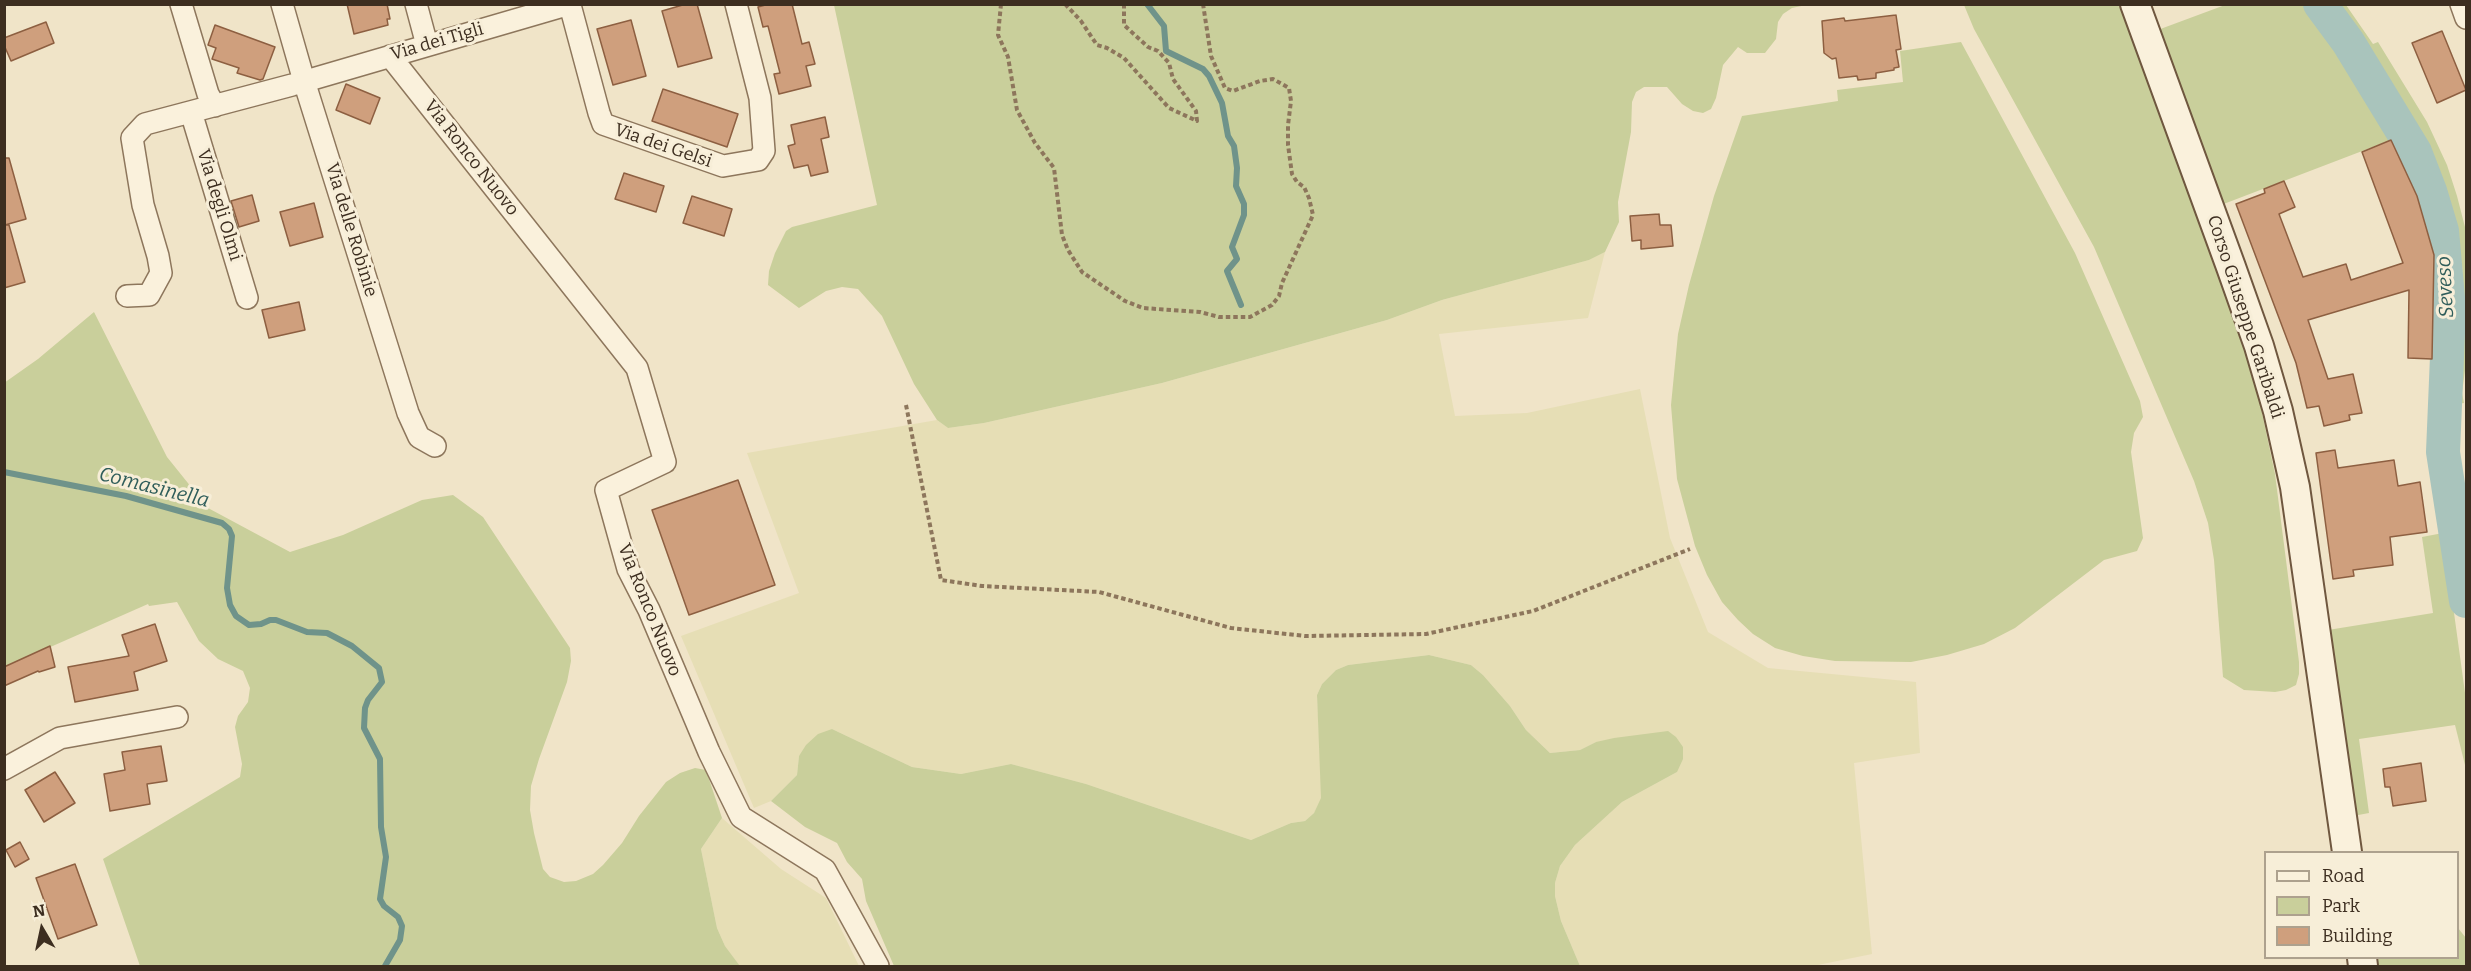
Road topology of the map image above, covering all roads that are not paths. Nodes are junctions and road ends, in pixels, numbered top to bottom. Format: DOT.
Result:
graph roads {
  1 [pos="180,4"];
  2 [pos="282,4"];
  3 [pos="416,4"];
  4 [pos="570,4"];
  5 [pos="736,4"];
  6 [pos="2135,4"];
  7 [pos="2461,4"];
  8 [pos="534,10"];
  9 [pos="2466,18"];
  10 [pos="427,45"];
  11 [pos="390,56"];
  12 [pos="304,81"];
  13 [pos="215,106"];
  14 [pos="191,112"];
  15 [pos="127,296"];
  16 [pos="247,298"];
  17 [pos="435,446"];
  18 [pos="177,717"];
  19 [pos="4,769"];
  20 [pos="2347,851"];
  21 [pos="878,966"];
  1 -- 13 [label="street"];
  2 -- 12 [label="street, Via delle Robinie"];
  3 -- 10 [label="street"];
  4 -- 5 [label="street, Via dei Gelsi"];
  4 -- 8 [label="street, Via dei Tigli"];
  6 -- 20 [label="main road, Corso Giuseppe Garibaldi"];
  7 -- 9 [label="street"];
  8 -- 10 [label="street, Via dei Tigli"];
  10 -- 11 [label="street, Via dei Tigli"];
  11 -- 12 [label="street, Via dei Tigli"];
  11 -- 21 [label="street, Via Ronco Nuovo"];
  12 -- 13 [label="street"];
  12 -- 17 [label="street, Via delle Robinie"];
  13 -- 14 [label="street"];
  14 -- 15 [label="street"];
  14 -- 16 [label="street, Via degli Olmi"];
  18 -- 19 [label="street"];
}
